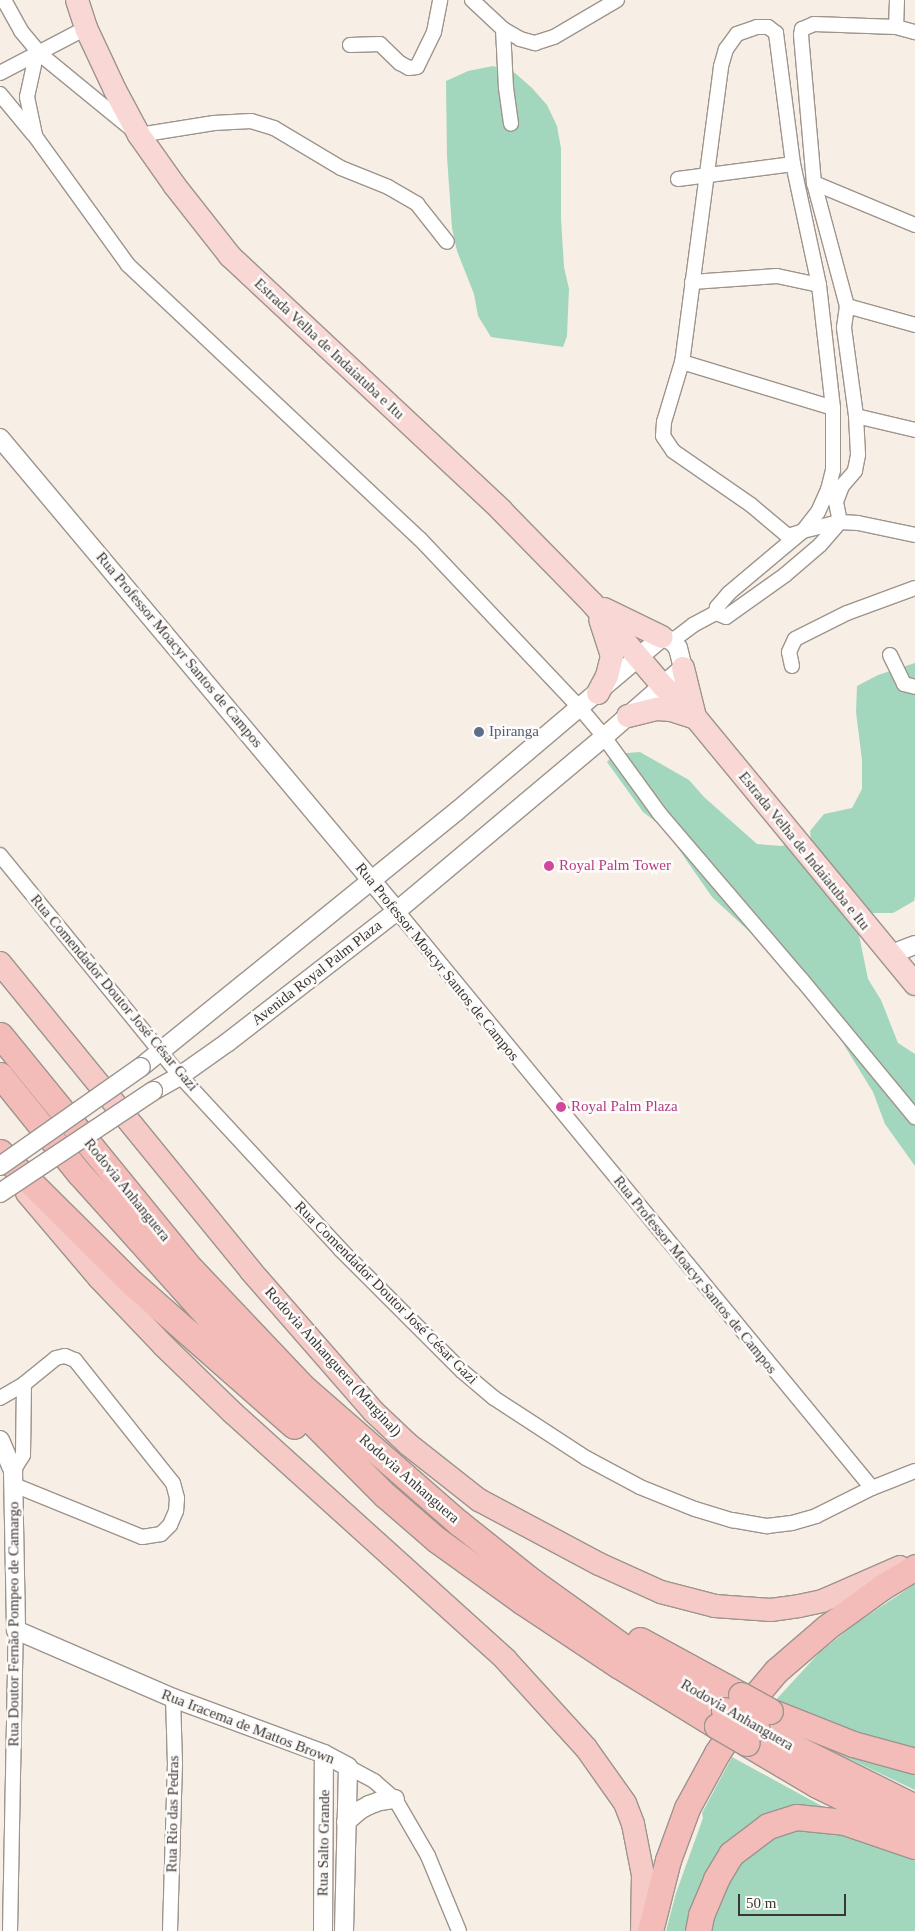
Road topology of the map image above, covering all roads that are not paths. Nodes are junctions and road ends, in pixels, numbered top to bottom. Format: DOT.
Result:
graph roads {
  1 [pos="4,0"];
  2 [pos="77,0"];
  3 [pos="440,0"];
  4 [pos="472,0"];
  5 [pos="617,0"];
  6 [pos="897,0"];
  7 [pos="896,27"];
  8 [pos="86,28"];
  9 [pos="503,29"];
  10 [pos="915,32"];
  11 [pos="801,35"];
  12 [pos="777,36"];
  13 [pos="350,45"];
  14 [pos="38,55"];
  15 [pos="0,73"];
  16 [pos="0,94"];
  17 [pos="511,124"];
  18 [pos="139,135"];
  19 [pos="35,136"];
  20 [pos="793,164"];
  21 [pos="707,175"];
  22 [pos="678,178"];
  23 [pos="814,183"];
  24 [pos="915,225"];
  25 [pos="447,242"];
  26 [pos="692,282"];
  27 [pos="819,285"];
  28 [pos="847,306"];
  29 [pos="915,325"];
  30 [pos="682,362"];
  31 [pos="833,408"];
  32 [pos="856,416"];
  33 [pos="915,430"];
  34 [pos="0,438"];
  35 [pos="840,522"];
  36 [pos="803,531"];
  37 [pos="915,536"];
  38 [pos="915,588"];
  39 [pos="592,603"];
  40 [pos="716,613"];
  41 [pos="667,639"];
  42 [pos="890,655"];
  43 [pos="639,657"];
  44 [pos="792,666"];
  45 [pos="683,668"];
  46 [pos="663,686"];
  47 [pos="915,687"];
  48 [pos="598,693"];
  49 [pos="580,708"];
  50 [pos="628,716"];
  51 [pos="695,718"];
  52 [pos="604,736"];
  53 [pos="0,855"];
  54 [pos="371,881"];
  55 [pos="397,911"];
  56 [pos="915,945"];
  57 [pos="889,955"];
  58 [pos="0,963"];
  59 [pos="915,984"];
  60 [pos="0,1035"];
  61 [pos="161,1052"];
  62 [pos="0,1075"];
  63 [pos="180,1076"];
  64 [pos="915,1117"];
  65 [pos="0,1152"];
  66 [pos="0,1161"];
  67 [pos="0,1166"];
  68 [pos="0,1193"];
  69 [pos="24,1384"];
  70 [pos="0,1398"];
  71 [pos="0,1440"];
  72 [pos="915,1471"];
  73 [pos="14,1478"];
  74 [pos="872,1488"];
  75 [pos="385,1495"];
  76 [pos="915,1562"];
  77 [pos="915,1567"];
  78 [pos="16,1630"];
  79 [pos="173,1698"];
  80 [pos="728,1711"];
  81 [pos="758,1728"];
  82 [pos="324,1754"];
  83 [pos="915,1761"];
  84 [pos="348,1766"];
  85 [pos="396,1799"];
  86 [pos="915,1807"];
  87 [pos="346,1822"];
  88 [pos="915,1832"];
  89 [pos="915,1846"];
  90 [pos="10,1931"];
  91 [pos="170,1931"];
  92 [pos="323,1931"];
  93 [pos="344,1931"];
  94 [pos="459,1931"];
  95 [pos="642,1931"];
  96 [pos="650,1931"];
  97 [pos="698,1931"];
  1 -- 14 [label="street"];
  2 -- 8 [label="main road, Estrada Velha de Indaiatuba e Itu"];
  3 -- 13 [label="street"];
  4 -- 9 [label="street"];
  5 -- 9 [label="street"];
  6 -- 7 [label="street"];
  7 -- 10 [label="street"];
  7 -- 11 [label="street"];
  8 -- 14 [label="street"];
  8 -- 18 [label="main road, Estrada Velha de Indaiatuba e Itu"];
  9 -- 17 [label="street"];
  11 -- 12 [label="street"];
  11 -- 23 [label="street"];
  12 -- 20 [label="street"];
  12 -- 21 [label="street"];
  14 -- 15 [label="street"];
  14 -- 18 [label="street"];
  14 -- 19 [label="street"];
  16 -- 19 [label="street"];
  18 -- 25 [label="street"];
  18 -- 39 [label="main road, Estrada Velha de Indaiatuba e Itu"];
  19 -- 49 [label="street"];
  20 -- 21 [label="street"];
  20 -- 27 [label="street"];
  21 -- 22 [label="street"];
  21 -- 26 [label="street"];
  23 -- 24 [label="street"];
  23 -- 28 [label="street"];
  26 -- 27 [label="street"];
  26 -- 30 [label="street"];
  27 -- 31 [label="street"];
  28 -- 29 [label="street"];
  28 -- 32 [label="street"];
  30 -- 31 [label="street"];
  30 -- 36 [label="street"];
  31 -- 36 [label="street"];
  32 -- 33 [label="street"];
  32 -- 35 [label="street"];
  34 -- 54 [label="street, Rua Professor Moacyr Santos de Campos"];
  35 -- 36 [label="street"];
  35 -- 37 [label="street"];
  35 -- 40 [label="street"];
  36 -- 40 [label="street"];
  38 -- 44 [label="street"];
  39 -- 41 [label="main road"];
  39 -- 43 [label="main road, Estrada Velha de Indaiatuba e Itu"];
  39 -- 48 [label="main road"];
  40 -- 41 [label="street"];
  41 -- 43 [label="street"];
  41 -- 45 [label="street"];
  42 -- 47 [label="street"];
  43 -- 46 [label="main road, Estrada Velha de Indaiatuba e Itu"];
  43 -- 48 [label="street"];
  45 -- 46 [label="street, Avenida Royal Palm Plaza"];
  45 -- 51 [label="main road"];
  46 -- 50 [label="street, Avenida Royal Palm Plaza"];
  46 -- 51 [label="main road, Estrada Velha de Indaiatuba e Itu"];
  48 -- 49 [label="street"];
  49 -- 52 [label="street"];
  49 -- 54 [label="street"];
  50 -- 51 [label="main road"];
  50 -- 52 [label="street, Avenida Royal Palm Plaza"];
  51 -- 57 [label="main road, Estrada Velha de Indaiatuba e Itu"];
  52 -- 55 [label="street, Avenida Royal Palm Plaza"];
  52 -- 64 [label="street"];
  53 -- 61 [label="street, Rua Comendador Doutor José César Gazi"];
  54 -- 55 [label="street, Rua Professor Moacyr Santos de Campos"];
  54 -- 61 [label="street"];
  55 -- 63 [label="street, Avenida Royal Palm Plaza"];
  55 -- 74 [label="street, Rua Professor Moacyr Santos de Campos"];
  56 -- 57 [label="street"];
  57 -- 59 [label="main road, Estrada Velha de Indaiatuba e Itu"];
  58 -- 76 [label="highway, Rodovia Anhanguera (Marginal)"];
  60 -- 80 [label="highway, Rodovia Anhanguera"];
  61 -- 63 [label="street, Rua Comendador Doutor José César Gazi"];
  61 -- 67 [label="street, bridge"];
  62 -- 75 [label="highway, Rodovia Anhanguera"];
  63 -- 68 [label="street, Avenida Royal Palm Plaza, bridge"];
  63 -- 74 [label="street, Rua Comendador Doutor José César Gazi"];
  65 -- 75 [label="highway"];
  66 -- 95 [label="highway"];
  69 -- 70 [label="street"];
  69 -- 73 [label="street"];
  69 -- 73 [label="street"];
  71 -- 73 [label="street, Rua Doutor Fernão Pompeo de Camargo"];
  72 -- 74 [label="street, Rua Comendador Doutor José César Gazi"];
  73 -- 78 [label="street, Rua Doutor Fernão Pompeo de Camargo"];
  75 -- 80 [label="highway, Rodovia Anhanguera"];
  77 -- 96 [label="highway"];
  78 -- 79 [label="street, Rua Iracema de Mattos Brown"];
  78 -- 90 [label="street, Rua Doutor Fernão Pompeo de Camargo"];
  79 -- 82 [label="street, Rua Iracema de Mattos Brown"];
  79 -- 91 [label="street, Rua Rio das Pedras"];
  80 -- 81 [label="highway, Rodovia Anhanguera, bridge"];
  80 -- 81 [label="highway, bridge"];
  81 -- 83 [label="highway"];
  81 -- 86 [label="highway, Rodovia Anhanguera"];
  81 -- 88 [label="highway, Rodovia Anhanguera"];
  82 -- 84 [label="street, Rua Iracema de Mattos Brown"];
  82 -- 92 [label="street, Rua Salto Grande"];
  84 -- 85 [label="street, Rua Iracema de Mattos Brown"];
  84 -- 87 [label="street"];
  85 -- 87 [label="street"];
  85 -- 94 [label="street, Rua Iracema de Mattos Brown"];
  87 -- 93 [label="street"];
  89 -- 97 [label="highway"];
}
